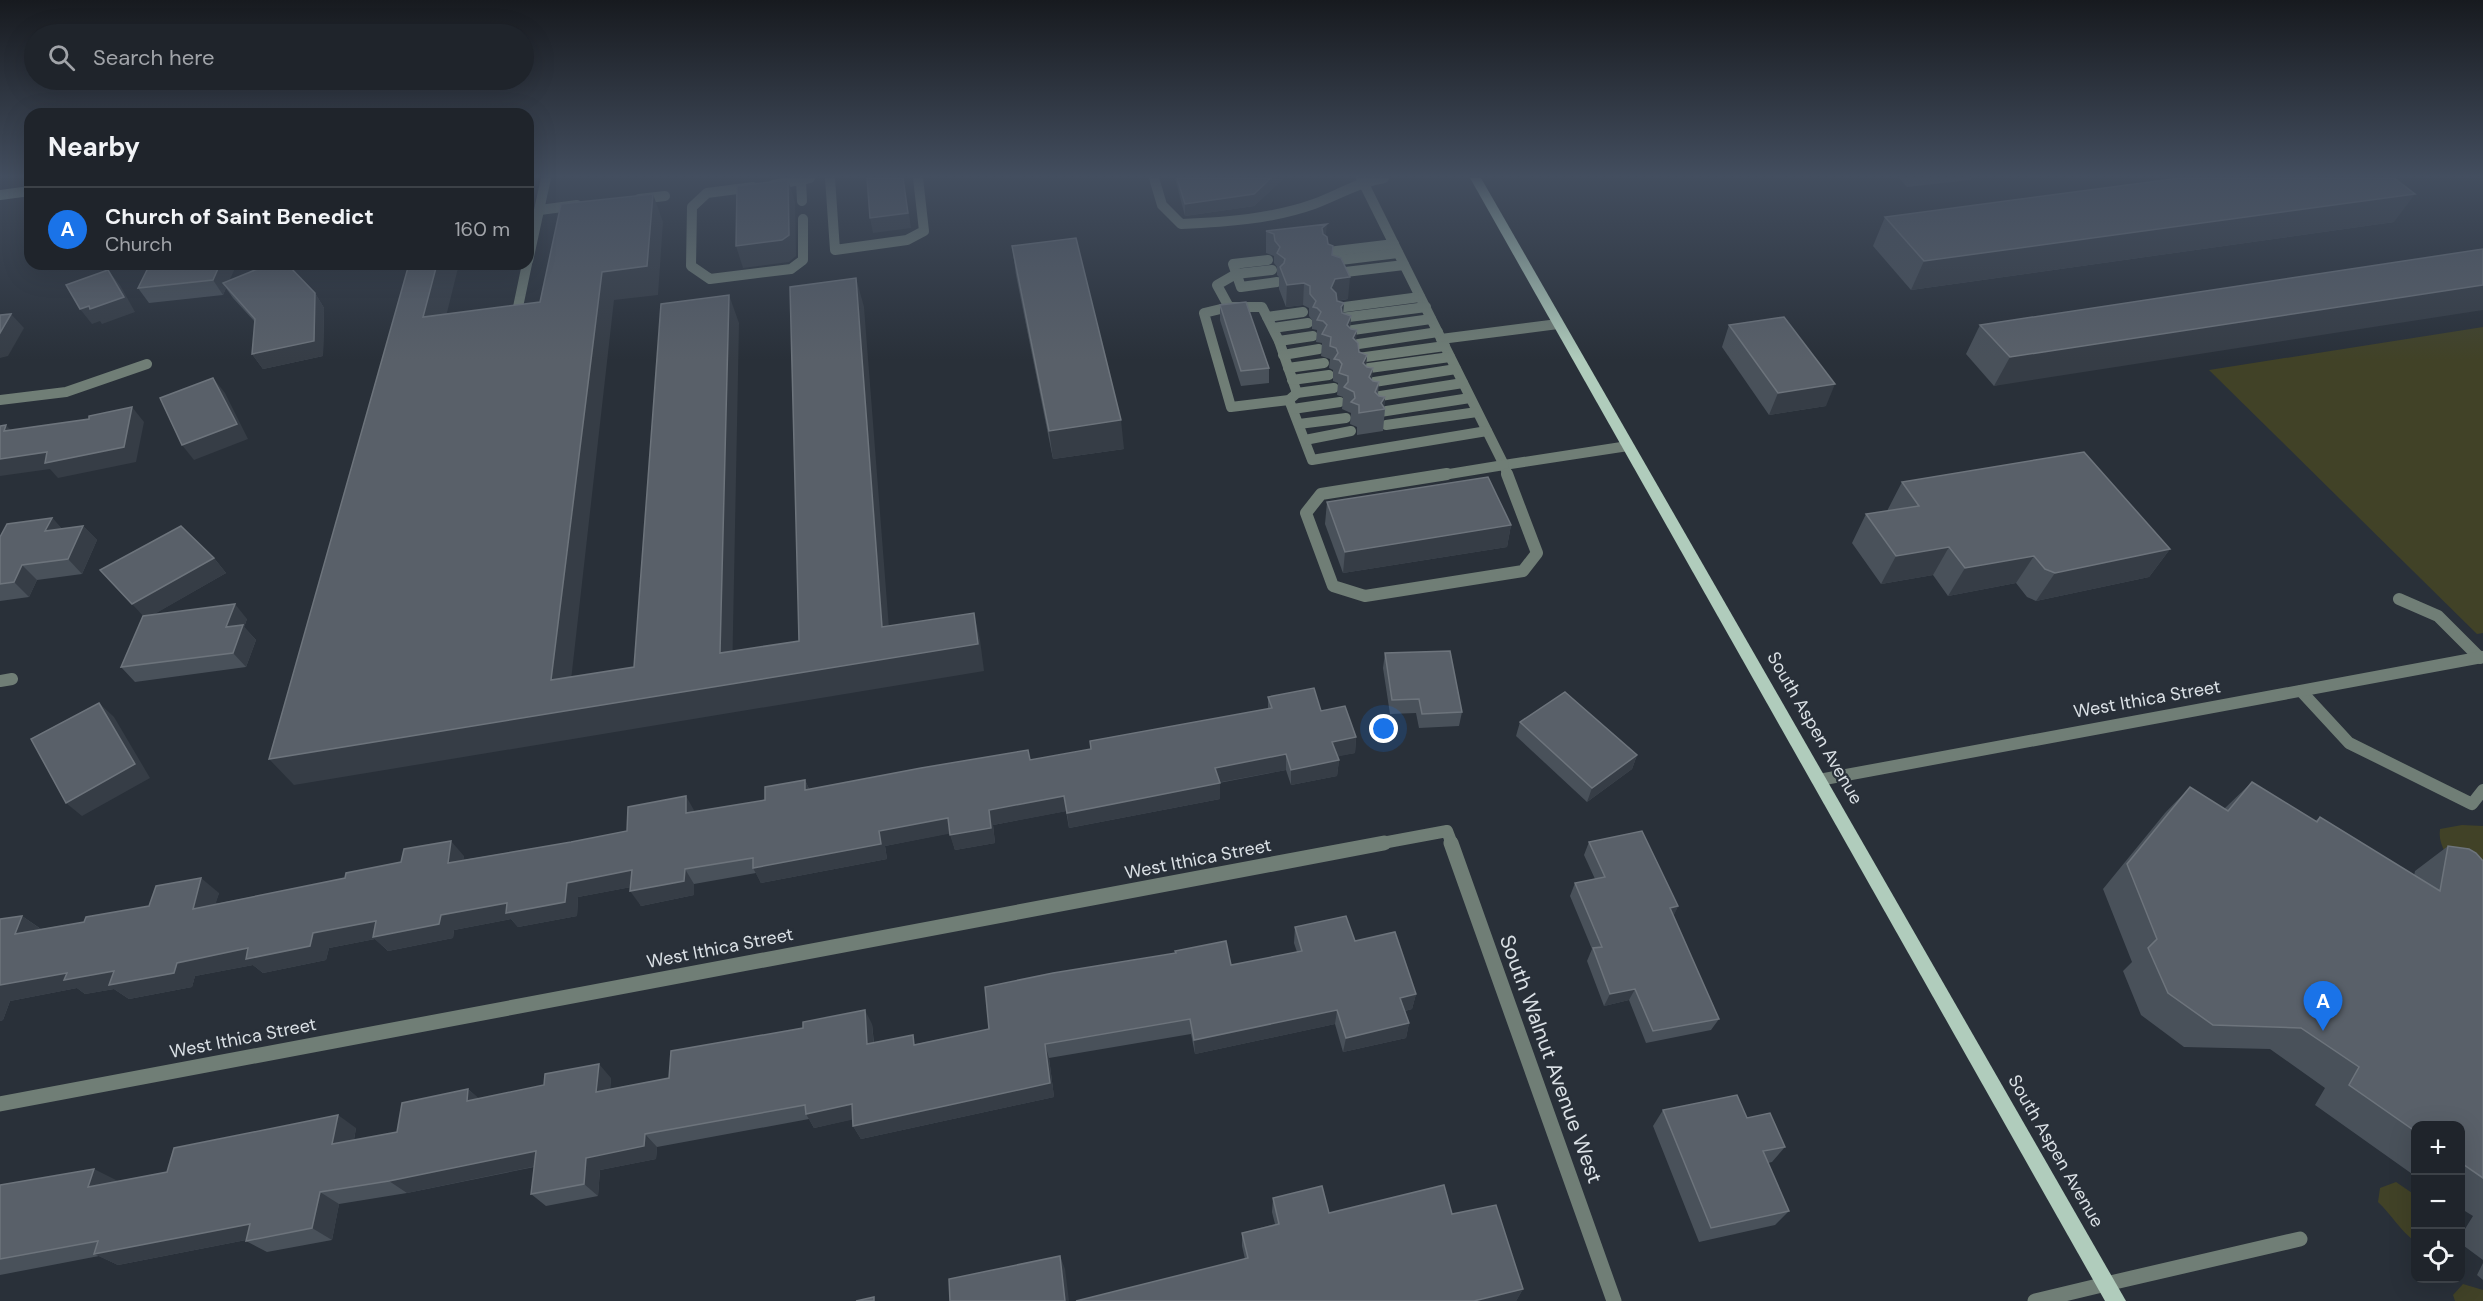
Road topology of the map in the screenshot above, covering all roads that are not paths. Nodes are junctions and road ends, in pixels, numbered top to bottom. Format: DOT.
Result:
graph roads {
  1 [pos="691,239"];
  2 [pos="803,239"];
  3 [pos="834,239"];
  4 [pos="909,239"];
  5 [pos="1391,239"];
  6 [pos="1510,239"];
  7 [pos="1396,248"];
  8 [pos="1330,256"];
  9 [pos="1270,265"];
  10 [pos="1404,265"];
  11 [pos="526,270"];
  12 [pos="1337,273"];
  13 [pos="1236,274"];
  14 [pos="1277,282"];
  15 [pos="1420,297"];
  16 [pos="1229,307"];
  17 [pos="1426,307"];
  18 [pos="518,308"];
  19 [pos="1337,308"];
  20 [pos="1304,312"];
  21 [pos="1267,317"];
  22 [pos="1341,318"];
  23 [pos="1431,319"];
  24 [pos="1308,323"];
  25 [pos="1558,324"];
  26 [pos="1273,328"];
  27 [pos="1346,331"];
  28 [pos="1313,336"];
  29 [pos="1441,339"];
  30 [pos="1279,341"];
  31 [pos="1352,345"];
  32 [pos="1319,350"];
  33 [pos="1283,355"];
  34 [pos="1450,357"];
  35 [pos="1358,358"];
  36 [pos="1324,363"];
  37 [pos="147,364"];
  38 [pos="1288,368"];
  39 [pos="1362,369"];
  40 [pos="1456,369"];
  41 [pos="1329,375"];
  42 [pos="1292,380"];
  43 [pos="1368,383"];
  44 [pos="1463,383"];
  45 [pos="1334,388"];
  46 [pos="1374,397"];
  47 [pos="1470,398"];
  48 [pos="0,400"];
  49 [pos="1293,400"];
  50 [pos="1340,402"];
  51 [pos="1380,412"];
  52 [pos="1477,412"];
  53 [pos="1346,418"];
  54 [pos="1299,424"];
  55 [pos="1386,425"];
  56 [pos="1486,430"];
  57 [pos="1351,431"];
  58 [pos="1305,440"];
  59 [pos="1628,446"];
  60 [pos="1504,466"];
  61 [pos="2398,599"];
  62 [pos="2482,658"];
  63 [pos="2301,691"];
  64 [pos="1819,780"];
  65 [pos="2483,790"];
  66 [pos="1448,831"];
  67 [pos="0,1104"];
  68 [pos="2300,1239"];
  69 [pos="2111,1292"];
  70 [pos="1614,1301"];
  71 [pos="2035,1301"];
  1 -- 2 [label="street"];
  3 -- 4 [label="street"];
  5 -- 7 [label="street"];
  6 -- 25 [label="main road, South Aspen Avenue"];
  7 -- 8 [label="street"];
  7 -- 10 [label="street"];
  9 -- 13 [label="street"];
  10 -- 12 [label="street"];
  10 -- 15 [label="street"];
  11 -- 18 [label="street"];
  13 -- 14 [label="street"];
  13 -- 16 [label="street"];
  15 -- 17 [label="street"];
  15 -- 19 [label="street"];
  16 -- 21 [label="street"];
  16 -- 49 [label="street"];
  17 -- 22 [label="street"];
  17 -- 23 [label="street"];
  20 -- 21 [label="street"];
  21 -- 26 [label="street"];
  23 -- 27 [label="street"];
  23 -- 29 [label="street"];
  24 -- 26 [label="street"];
  25 -- 29 [label="street"];
  25 -- 59 [label="main road, South Aspen Avenue"];
  26 -- 30 [label="street"];
  28 -- 30 [label="street"];
  29 -- 31 [label="street"];
  29 -- 34 [label="street"];
  29 -- 35 [label="street"];
  30 -- 33 [label="street"];
  32 -- 33 [label="street"];
  33 -- 38 [label="street"];
  34 -- 39 [label="street"];
  34 -- 40 [label="street"];
  36 -- 38 [label="street"];
  37 -- 48 [label="street"];
  38 -- 42 [label="street"];
  40 -- 43 [label="street"];
  40 -- 44 [label="street"];
  41 -- 42 [label="street"];
  42 -- 49 [label="street"];
  44 -- 46 [label="street"];
  44 -- 47 [label="street"];
  45 -- 49 [label="street"];
  47 -- 51 [label="street"];
  47 -- 52 [label="street"];
  49 -- 50 [label="street"];
  49 -- 54 [label="street"];
  52 -- 55 [label="street"];
  52 -- 56 [label="street"];
  53 -- 54 [label="street"];
  54 -- 58 [label="street"];
  56 -- 58 [label="street"];
  56 -- 60 [label="street"];
  57 -- 58 [label="street"];
  59 -- 60 [label="street"];
  59 -- 64 [label="main road, South Aspen Avenue"];
  60 -- 60 [label="street"];
  61 -- 62 [label="street"];
  62 -- 63 [label="street, West Ithica Street"];
  63 -- 64 [label="street, West Ithica Street"];
  63 -- 65 [label="street"];
  64 -- 69 [label="main road, South Aspen Avenue"];
  66 -- 67 [label="street, West Ithica Street"];
  66 -- 70 [label="street, South Walnut Avenue West"];
  68 -- 69 [label="street"];
  69 -- 71 [label="street"];
}
